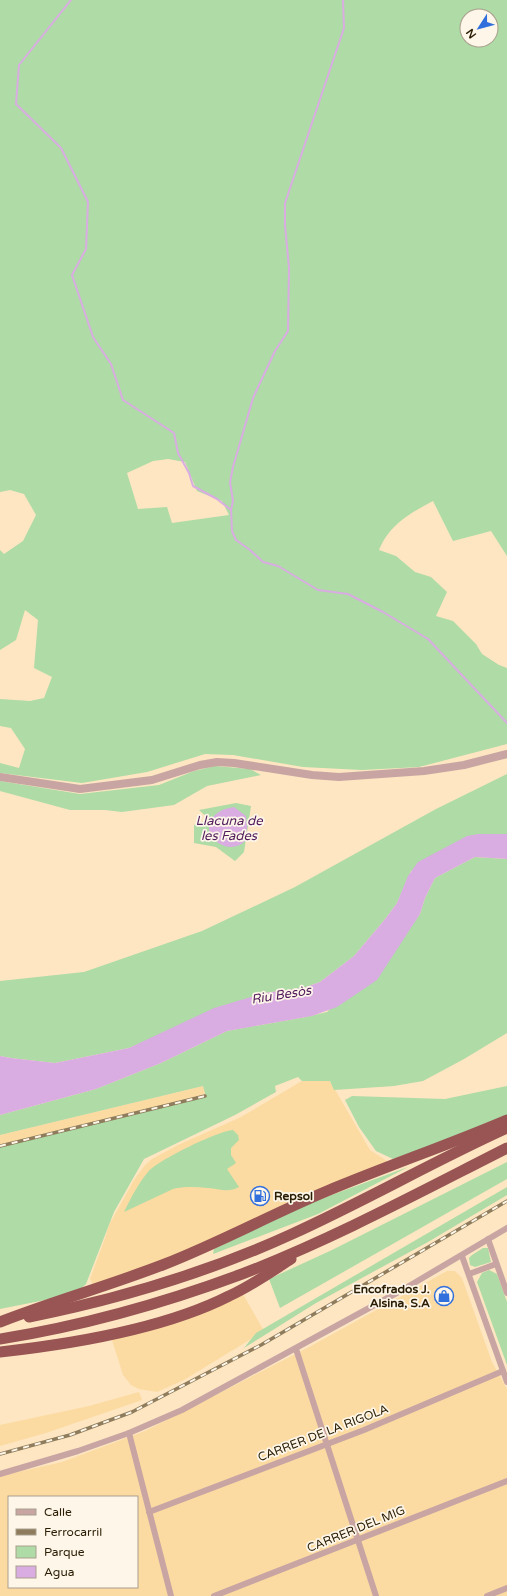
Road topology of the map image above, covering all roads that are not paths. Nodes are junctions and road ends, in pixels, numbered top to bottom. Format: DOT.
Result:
graph roads {
  1 [pos="507,754"];
  2 [pos="0,777"];
  3 [pos="507,1120"];
  4 [pos="507,1128"];
  5 [pos="507,1148"];
  6 [pos="507,1228"];
  7 [pos="321,1239"];
  8 [pos="488,1239"];
  9 [pos="462,1256"];
  10 [pos="496,1264"];
  11 [pos="469,1274"];
  12 [pos="506,1284"];
  13 [pos="507,1293"];
  14 [pos="0,1322"];
  15 [pos="0,1339"];
  16 [pos="296,1349"];
  17 [pos="0,1352"];
  18 [pos="503,1371"];
  19 [pos="507,1382"];
  20 [pos="129,1433"];
  21 [pos="326,1444"];
  22 [pos="0,1474"];
  23 [pos="507,1481"];
  24 [pos="149,1512"];
  25 [pos="357,1540"];
  26 [pos="507,1588"];
  27 [pos="171,1596"];
  28 [pos="214,1596"];
  29 [pos="376,1596"];
  30 [pos="487,1596"];
  1 -- 2 [label="street"];
  3 -- 14 [label="highway"];
  4 -- 14 [label="highway"];
  5 -- 7 [label="highway"];
  6 -- 8 [label="street"];
  7 -- 15 [label="highway"];
  7 -- 17 [label="highway"];
  8 -- 9 [label="street"];
  8 -- 10 [label="street"];
  9 -- 11 [label="street"];
  9 -- 16 [label="street"];
  10 -- 11 [label="street"];
  10 -- 12 [label="street"];
  11 -- 18 [label="street"];
  12 -- 13 [label="street"];
  16 -- 20 [label="street"];
  16 -- 21 [label="street"];
  18 -- 19 [label="street"];
  18 -- 21 [label="street, CARRER DE LA RIGOLA"];
  20 -- 22 [label="street"];
  20 -- 24 [label="street"];
  21 -- 24 [label="street, CARRER DE LA RIGOLA"];
  21 -- 25 [label="street"];
  23 -- 25 [label="street, CARRER DEL MIG"];
  24 -- 27 [label="street"];
  25 -- 28 [label="street, CARRER DEL MIG"];
  25 -- 29 [label="street"];
  26 -- 30 [label="street"];
}
